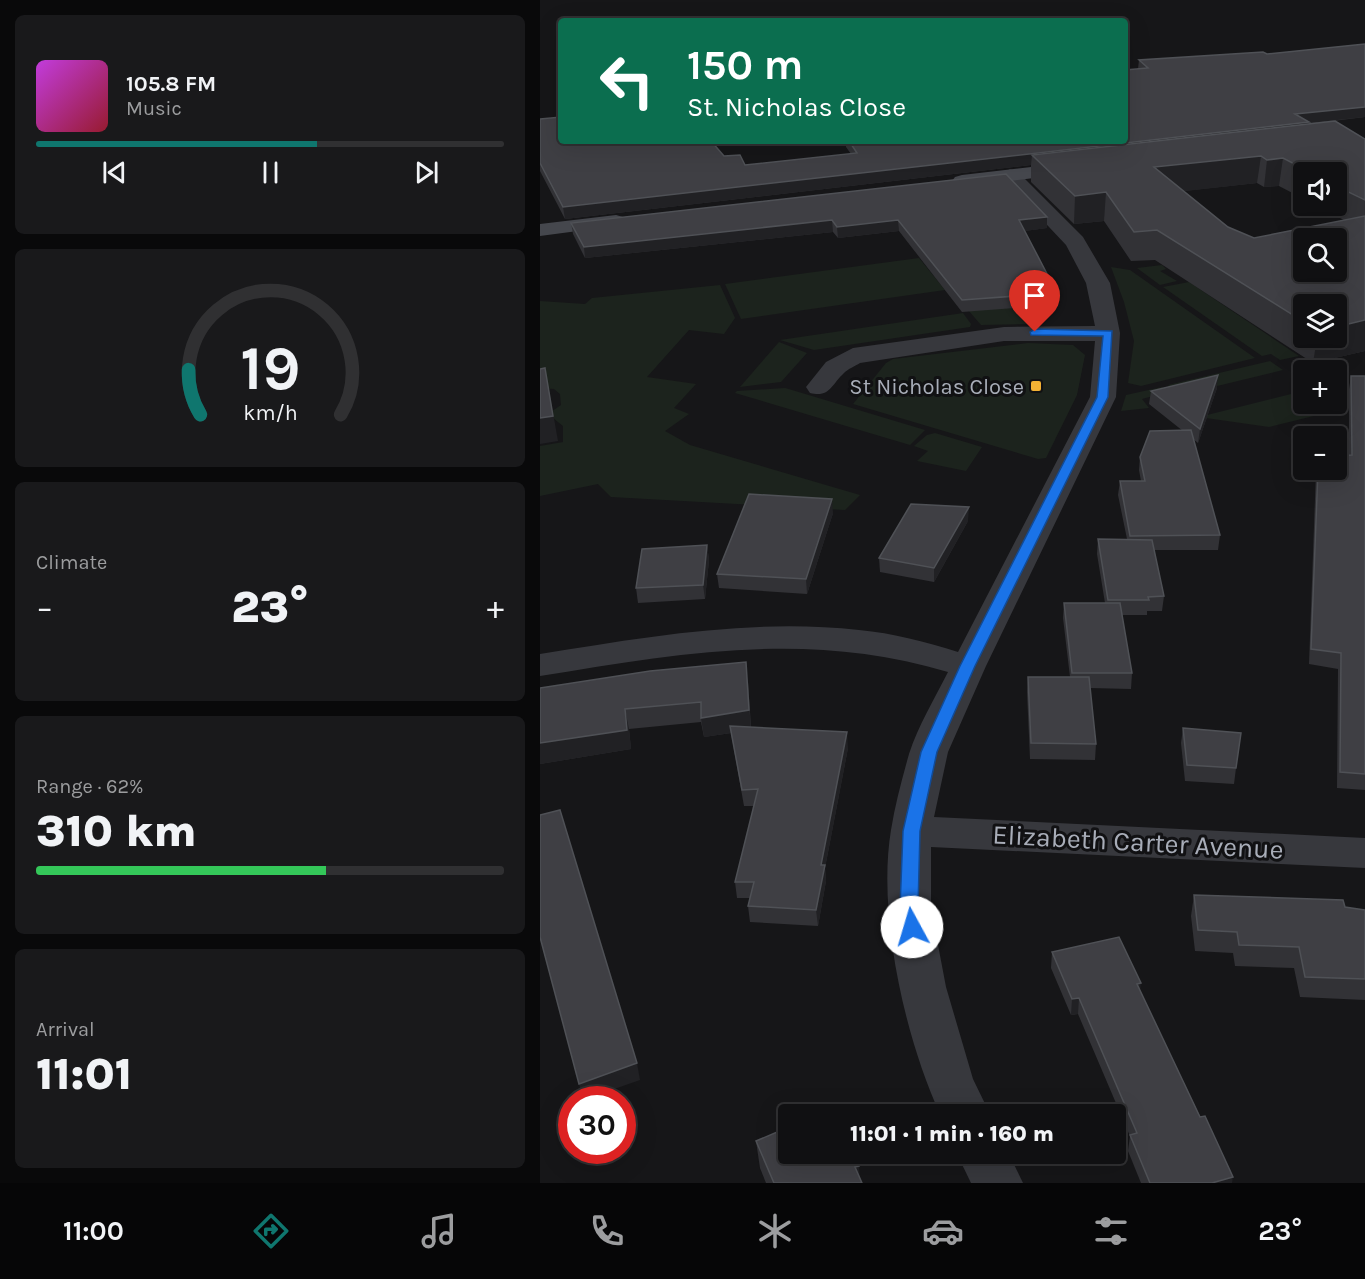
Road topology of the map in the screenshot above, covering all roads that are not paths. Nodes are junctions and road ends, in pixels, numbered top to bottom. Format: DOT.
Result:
graph roads {
  1 [pos="1093,166"];
  2 [pos="1010,175"];
  3 [pos="947,183"];
  4 [pos="636,218"];
  5 [pos="540,230"];
  6 [pos="1108,333"];
  7 [pos="819,387"];
  8 [pos="540,665"];
  9 [pos="968,666"];
  10 [pos="911,831"];
  11 [pos="1365,853"];
  12 [pos="960,1104"];
  13 [pos="988,1164"];
  14 [pos="997,1183"];
  1 -- 2 [label="street"];
  2 -- 3 [label="street"];
  2 -- 6 [label="street"];
  4 -- 5 [label="street"];
  6 -- 7 [label="street"];
  6 -- 9 [label="street"];
  8 -- 9 [label="street"];
  9 -- 10 [label="street"];
  10 -- 11 [label="street, Elizabeth Carter Avenue"];
  10 -- 12 [label="street"];
  13 -- 14 [label="street"];
}
